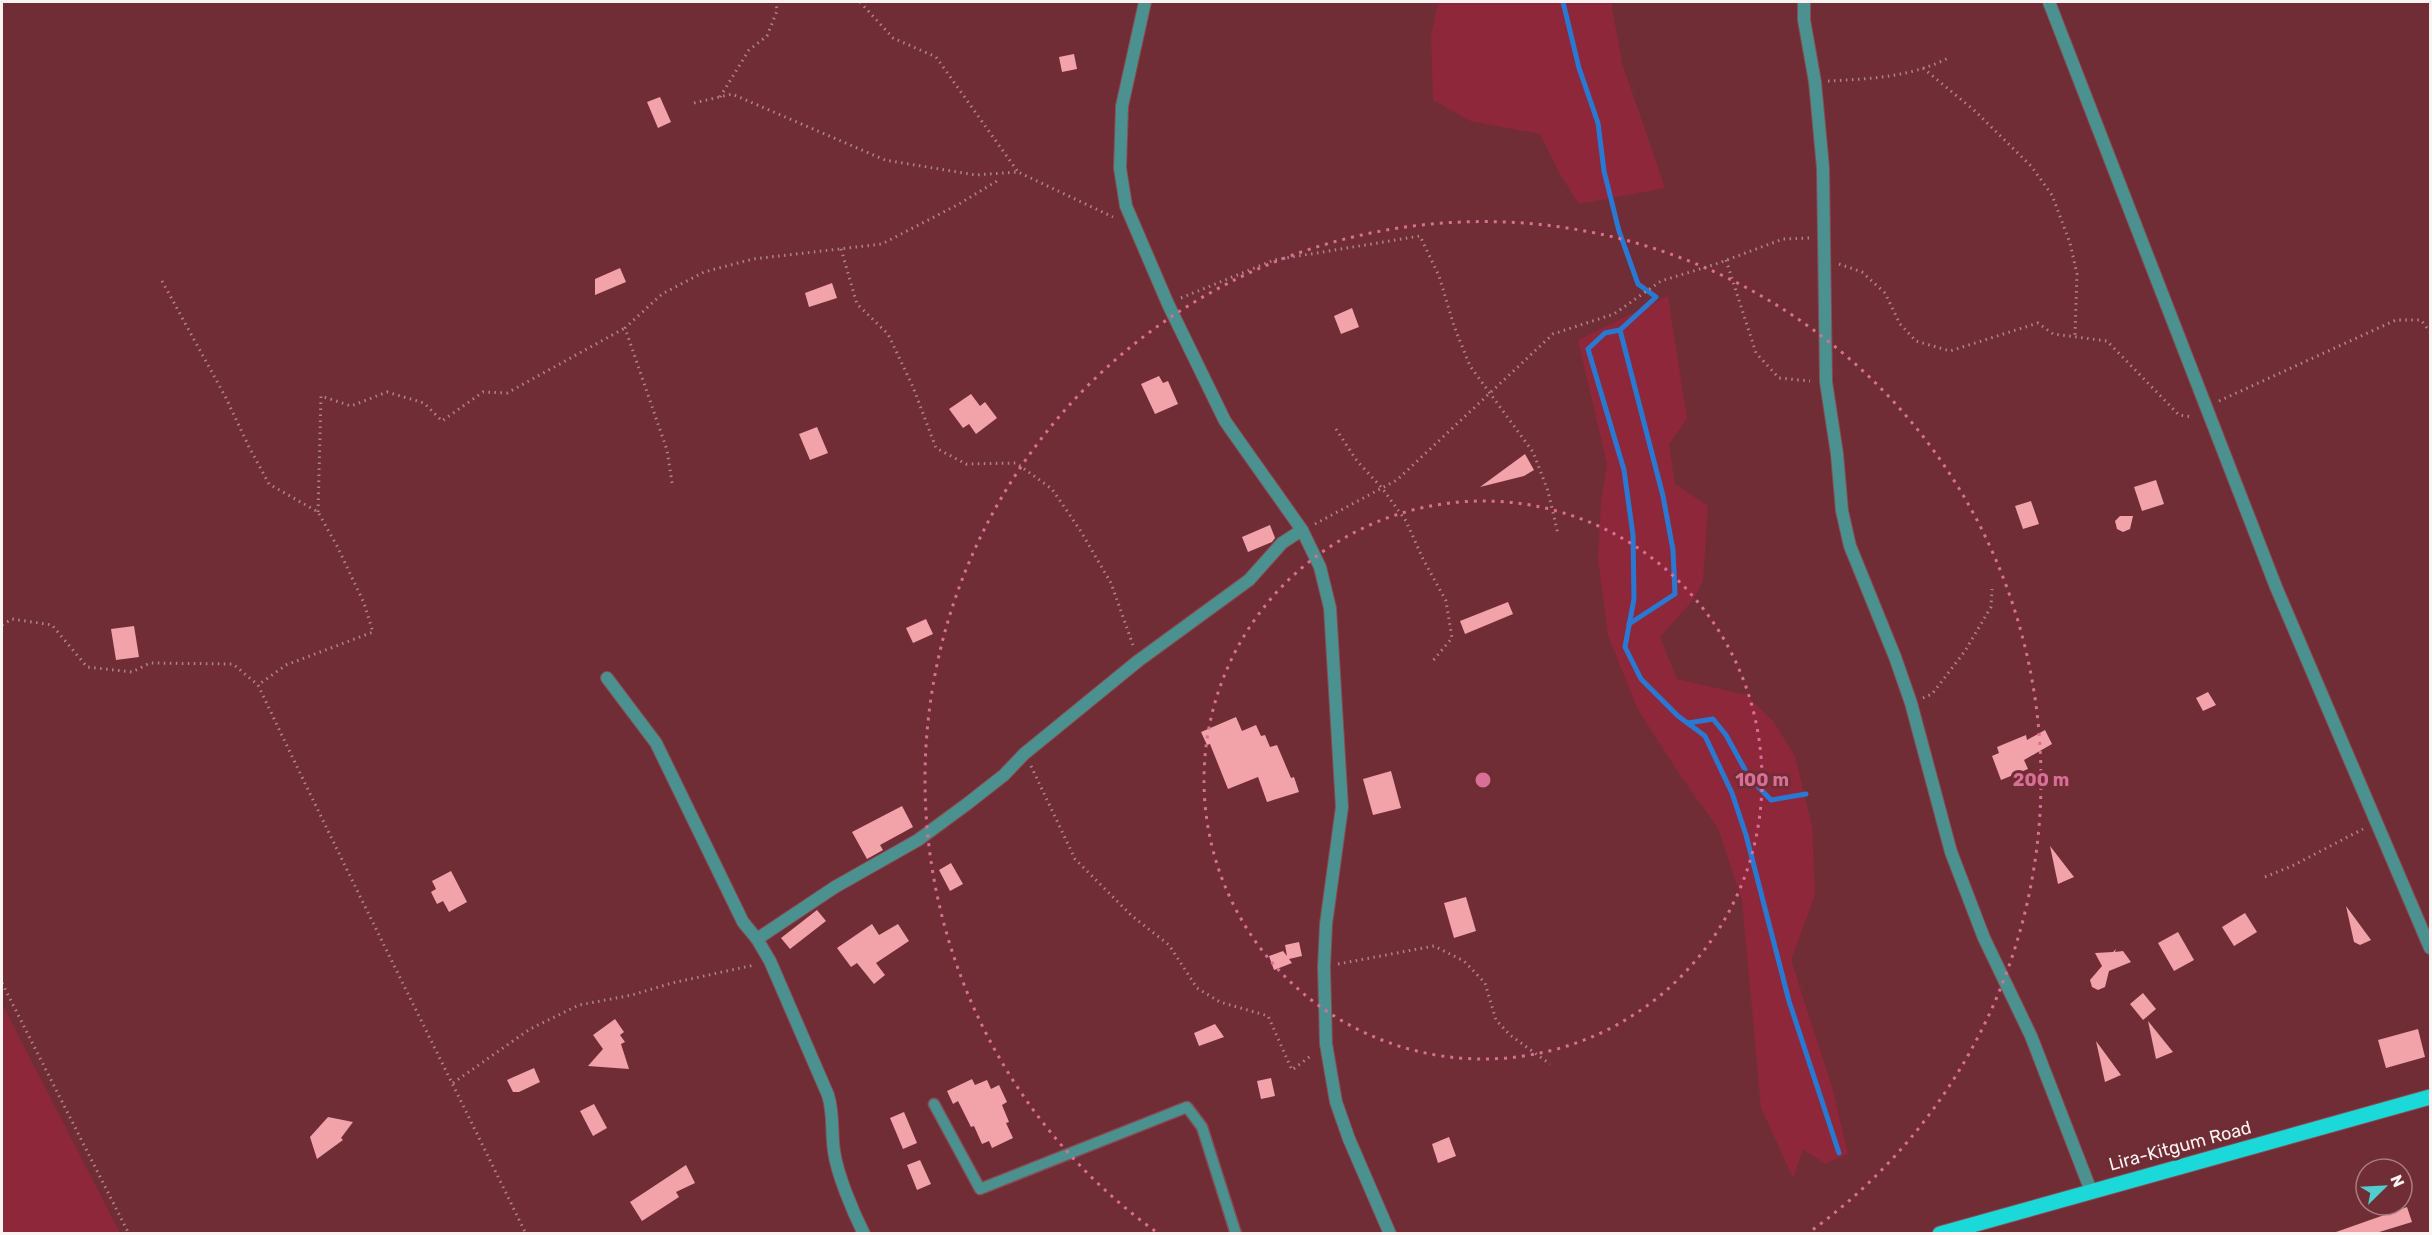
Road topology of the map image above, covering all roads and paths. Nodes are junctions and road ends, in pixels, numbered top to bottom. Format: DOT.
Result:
graph roads {
  1 [pos="776,2"];
  2 [pos="860,2"];
  3 [pos="1145,2"];
  4 [pos="1804,2"];
  5 [pos="2049,2"];
  6 [pos="1950,57"];
  7 [pos="1923,68"];
  8 [pos="1815,82"];
  9 [pos="720,97"];
  10 [pos="694,102"];
  11 [pos="1018,172"];
  12 [pos="997,181"];
  13 [pos="1134,226"];
  14 [pos="1824,237"];
  15 [pos="841,249"];
  16 [pos="1726,260"];
  17 [pos="1826,260"];
  18 [pos="162,281"];
  19 [pos="1168,303"];
  20 [pos="625,328"];
  21 [pos="2430,332"];
  22 [pos="2075,335"];
  23 [pos="1827,382"];
  24 [pos="1491,393"];
  25 [pos="2208,411"];
  26 [pos="1336,429"];
  27 [pos="672,483"];
  28 [pos="1382,488"];
  29 [pos="318,512"];
  30 [pos="1302,530"];
  31 [pos="1558,534"];
  32 [pos="1992,589"];
  33 [pos="2,625"];
  34 [pos="1138,661"];
  35 [pos="1431,663"];
  36 [pos="607,678"];
  37 [pos="258,685"];
  38 [pos="1911,703"];
  39 [pos="1024,754"];
  40 [pos="2375,822"];
  41 [pos="2265,877"];
  42 [pos="757,939"];
  43 [pos="2430,948"];
  44 [pos="770,961"];
  45 [pos="1324,967"];
  46 [pos="2,983"];
  47 [pos="1326,1044"];
  48 [pos="1550,1065"];
  49 [pos="453,1083"];
  50 [pos="2430,1097"];
  51 [pos="934,1104"];
  52 [pos="2091,1191"];
  53 [pos="129,1233"];
  54 [pos="526,1233"];
  55 [pos="864,1233"];
  56 [pos="1236,1233"];
  57 [pos="1390,1233"];
  58 [pos="1940,1233"];
  1 -- 9 [label="path"];
  2 -- 11 [label="path"];
  3 -- 13 [label="street"];
  4 -- 8 [label="street"];
  5 -- 25 [label="street"];
  6 -- 7 [label="path"];
  7 -- 8 [label="path"];
  7 -- 22 [label="path"];
  8 -- 14 [label="street"];
  9 -- 10 [label="path"];
  9 -- 11 [label="path"];
  11 -- 13 [label="path"];
  12 -- 15 [label="path"];
  13 -- 19 [label="street"];
  14 -- 16 [label="path"];
  14 -- 17 [label="street"];
  15 -- 20 [label="path"];
  15 -- 34 [label="path"];
  16 -- 23 [label="path"];
  16 -- 24 [label="path"];
  17 -- 22 [label="path"];
  17 -- 23 [label="street"];
  18 -- 29 [label="path"];
  19 -- 24 [label="path"];
  19 -- 30 [label="street"];
  20 -- 27 [label="path"];
  20 -- 29 [label="path"];
  21 -- 25 [label="path"];
  22 -- 25 [label="path"];
  23 -- 38 [label="street"];
  24 -- 28 [label="path"];
  24 -- 31 [label="path"];
  25 -- 40 [label="street"];
  26 -- 28 [label="path"];
  28 -- 30 [label="path"];
  28 -- 35 [label="path"];
  29 -- 37 [label="path"];
  30 -- 34 [label="street"];
  30 -- 45 [label="street"];
  32 -- 38 [label="path"];
  33 -- 37 [label="path"];
  34 -- 39 [label="street"];
  36 -- 42 [label="street"];
  37 -- 49 [label="path"];
  38 -- 52 [label="street"];
  39 -- 42 [label="street"];
  39 -- 47 [label="path"];
  40 -- 41 [label="path"];
  40 -- 43 [label="street"];
  42 -- 44 [label="street"];
  44 -- 49 [label="path"];
  44 -- 55 [label="street"];
  45 -- 47 [label="street"];
  45 -- 48 [label="path"];
  46 -- 53 [label="path"];
  47 -- 57 [label="street"];
  49 -- 54 [label="path"];
  50 -- 52 [label="main road, Lira-Kitgum Road"];
  51 -- 56 [label="lane"];
  52 -- 58 [label="main road, Lira-Kitgum Road"];
}
